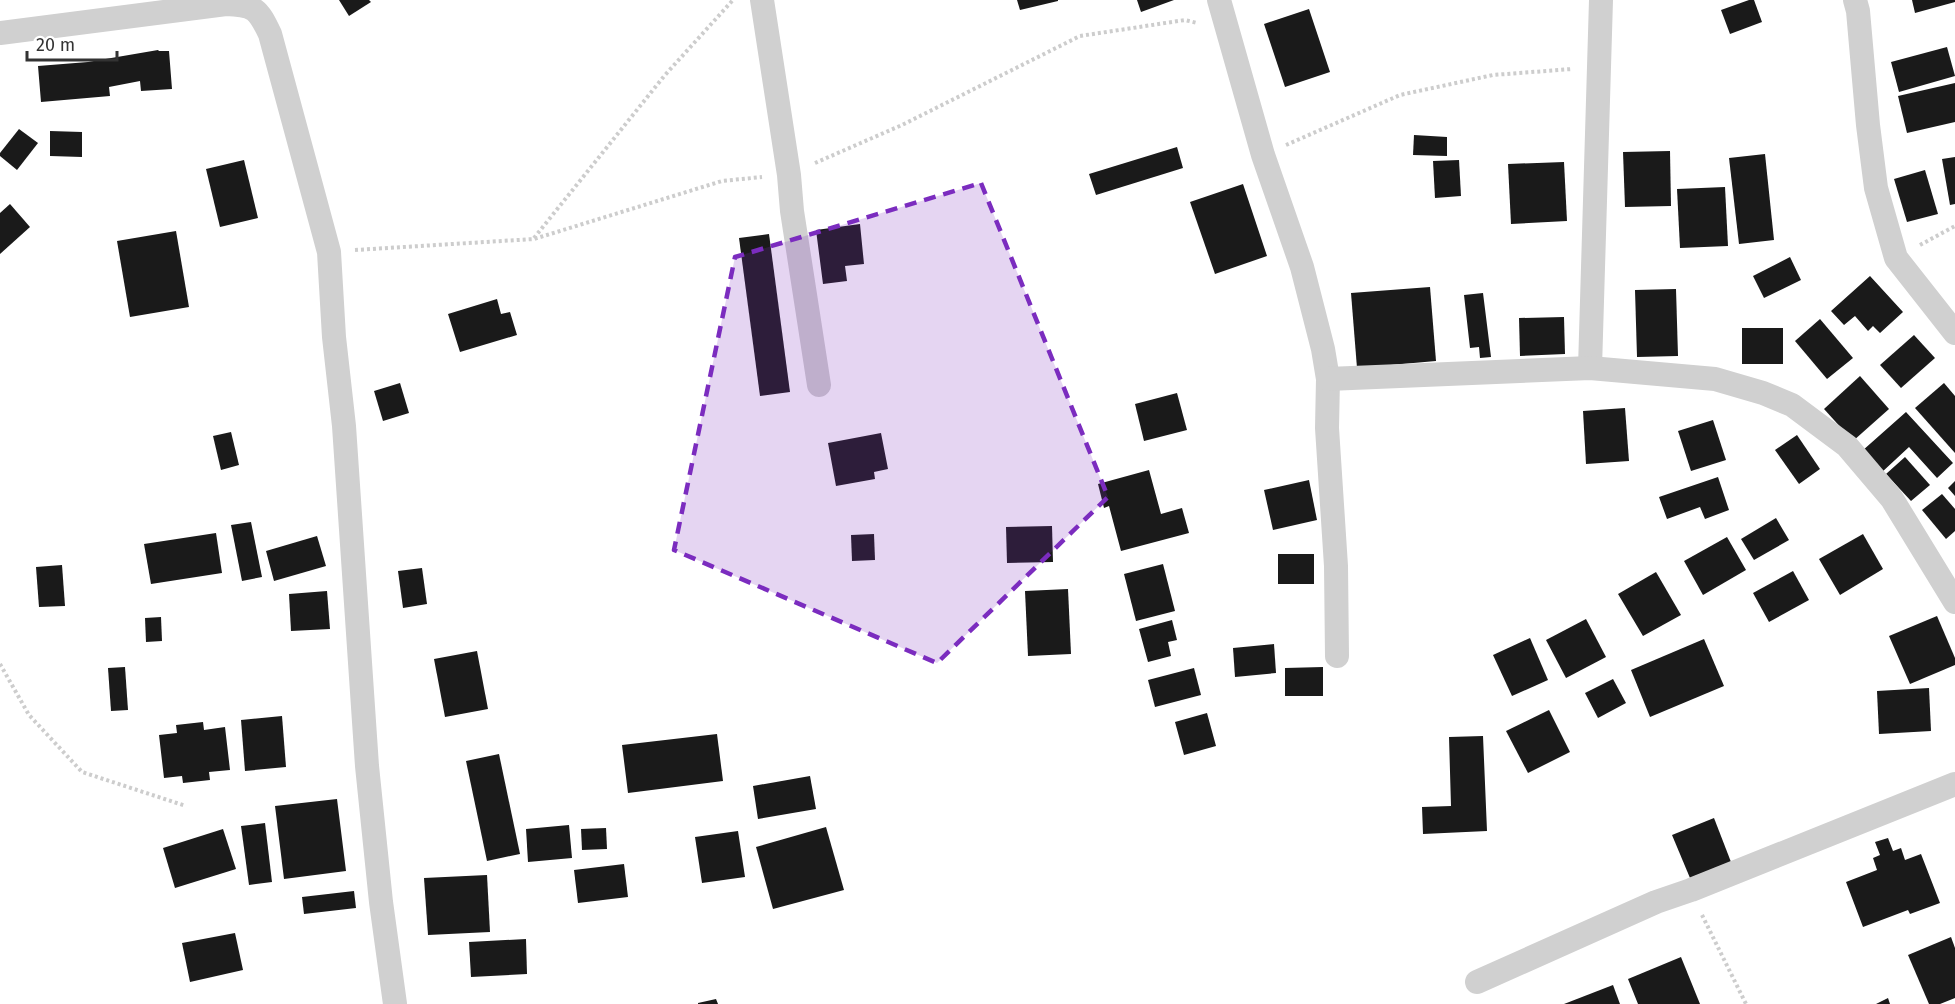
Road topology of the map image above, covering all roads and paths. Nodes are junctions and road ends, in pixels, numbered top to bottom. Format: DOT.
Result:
graph roads {
  1 [pos="733,0"];
  2 [pos="762,0"];
  3 [pos="1219,0"];
  4 [pos="1600,0"];
  5 [pos="1855,0"];
  6 [pos="0,33"];
  7 [pos="1599,67"];
  8 [pos="1263,155"];
  9 [pos="1955,226"];
  10 [pos="534,238"];
  11 [pos="1896,258"];
  12 [pos="1955,333"];
  13 [pos="1590,368"];
  14 [pos="1328,379"];
  15 [pos="819,385"];
  16 [pos="1955,602"];
  17 [pos="1337,656"];
  18 [pos="0,664"];
  19 [pos="1955,784"];
  20 [pos="186,806"];
  21 [pos="1691,890"];
  22 [pos="1477,982"];
  23 [pos="395,1004"];
  24 [pos="1746,1004"];
  1 -- 10 [label="path"];
  2 -- 15 [label="street"];
  3 -- 8 [label="street"];
  4 -- 7 [label="street"];
  5 -- 11 [label="street"];
  6 -- 23 [label="street"];
  7 -- 8 [label="path"];
  7 -- 13 [label="street"];
  8 -- 14 [label="street"];
  9 -- 11 [label="path"];
  11 -- 12 [label="street"];
  13 -- 14 [label="street"];
  13 -- 16 [label="street"];
  14 -- 17 [label="street"];
  18 -- 20 [label="path"];
  19 -- 21 [label="street"];
  21 -- 22 [label="street"];
  21 -- 24 [label="path"];
}
